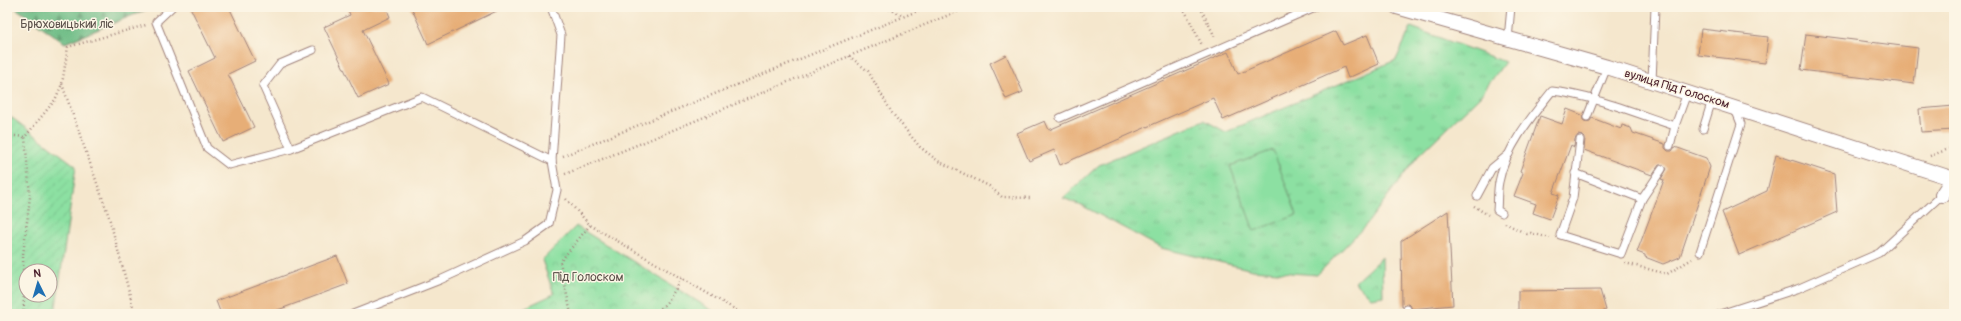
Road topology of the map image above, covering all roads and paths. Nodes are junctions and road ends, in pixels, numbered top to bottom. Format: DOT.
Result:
graph roads {
  1 [pos="172,7"];
  2 [pos="551,7"];
  3 [pos="886,7"];
  4 [pos="927,7"];
  5 [pos="969,7"];
  6 [pos="1183,7"];
  7 [pos="1200,7"];
  8 [pos="1316,7"];
  9 [pos="1397,7"];
  10 [pos="1511,7"];
  11 [pos="1654,7"];
  12 [pos="1423,11"];
  13 [pos="904,16"];
  14 [pos="156,22"];
  15 [pos="1508,39"];
  16 [pos="1221,48"];
  17 [pos="313,50"];
  18 [pos="1207,54"];
  19 [pos="848,56"];
  20 [pos="1606,67"];
  21 [pos="1652,82"];
  22 [pos="62,84"];
  23 [pos="1687,93"];
  24 [pos="1595,100"];
  25 [pos="1712,100"];
  26 [pos="1735,107"];
  27 [pos="1587,117"];
  28 [pos="1060,118"];
  29 [pos="1675,126"];
  30 [pos="1703,129"];
  31 [pos="7,135"];
  32 [pos="25,137"];
  33 [pos="1580,140"];
  34 [pos="1670,146"];
  35 [pos="1954,147"];
  36 [pos="291,149"];
  37 [pos="1509,154"];
  38 [pos="1930,156"];
  39 [pos="552,161"];
  40 [pos="1662,169"];
  41 [pos="1575,173"];
  42 [pos="555,178"];
  43 [pos="1954,179"];
  44 [pos="557,190"];
  45 [pos="1942,195"];
  46 [pos="1477,196"];
  47 [pos="1032,198"];
  48 [pos="1642,199"];
  49 [pos="1502,213"];
  50 [pos="590,225"];
  51 [pos="1700,252"];
  52 [pos="682,279"];
  53 [pos="24,314"];
  54 [pos="135,314"];
  55 [pos="353,314"];
  56 [pos="571,314"];
  57 [pos="655,314"];
  58 [pos="742,314"];
  59 [pos="1720,314"];
  1 -- 14 [label="lane"];
  2 -- 39 [label="lane"];
  3 -- 13 [label="path"];
  4 -- 13 [label="path"];
  5 -- 19 [label="path"];
  6 -- 18 [label="path"];
  7 -- 16 [label="path"];
  8 -- 16 [label="lane"];
  9 -- 12 [label="street, вулиця Під Голоском"];
  10 -- 15 [label="lane"];
  11 -- 21 [label="lane"];
  12 -- 15 [label="street, вулиця Під Голоском"];
  13 -- 39 [label="path"];
  14 -- 22 [label="path"];
  14 -- 36 [label="lane"];
  15 -- 20 [label="street, вулиця Під Голоском"];
  16 -- 18 [label="lane"];
  17 -- 36 [label="lane"];
  18 -- 28 [label="lane"];
  19 -- 42 [label="path"];
  19 -- 47 [label="path"];
  20 -- 21 [label="street, вулиця Під Голоском"];
  20 -- 24 [label="lane"];
  21 -- 23 [label="street, вулиця Під Голоском"];
  22 -- 32 [label="path"];
  22 -- 54 [label="path"];
  23 -- 25 [label="street, вулиця Під Голоском"];
  23 -- 29 [label="lane"];
  24 -- 27 [label="lane"];
  24 -- 29 [label="lane"];
  24 -- 37 [label="lane"];
  25 -- 26 [label="street, вулиця Під Голоском"];
  25 -- 30 [label="lane"];
  26 -- 43 [label="street, вулиця Під Голоском"];
  26 -- 51 [label="lane"];
  29 -- 34 [label="lane"];
  31 -- 32 [label="path"];
  32 -- 53 [label="path"];
  33 -- 41 [label="lane"];
  35 -- 38 [label="path"];
  36 -- 39 [label="lane"];
  37 -- 46 [label="lane"];
  37 -- 49 [label="lane"];
  39 -- 42 [label="lane"];
  40 -- 48 [label="lane"];
  41 -- 48 [label="lane"];
  41 -- 48 [label="lane"];
  42 -- 44 [label="lane"];
  43 -- 45 [label="street"];
  44 -- 50 [label="path"];
  44 -- 55 [label="lane"];
  45 -- 59 [label="lane"];
  50 -- 52 [label="path"];
  50 -- 56 [label="path"];
  52 -- 57 [label="path"];
  52 -- 58 [label="path"];
}
